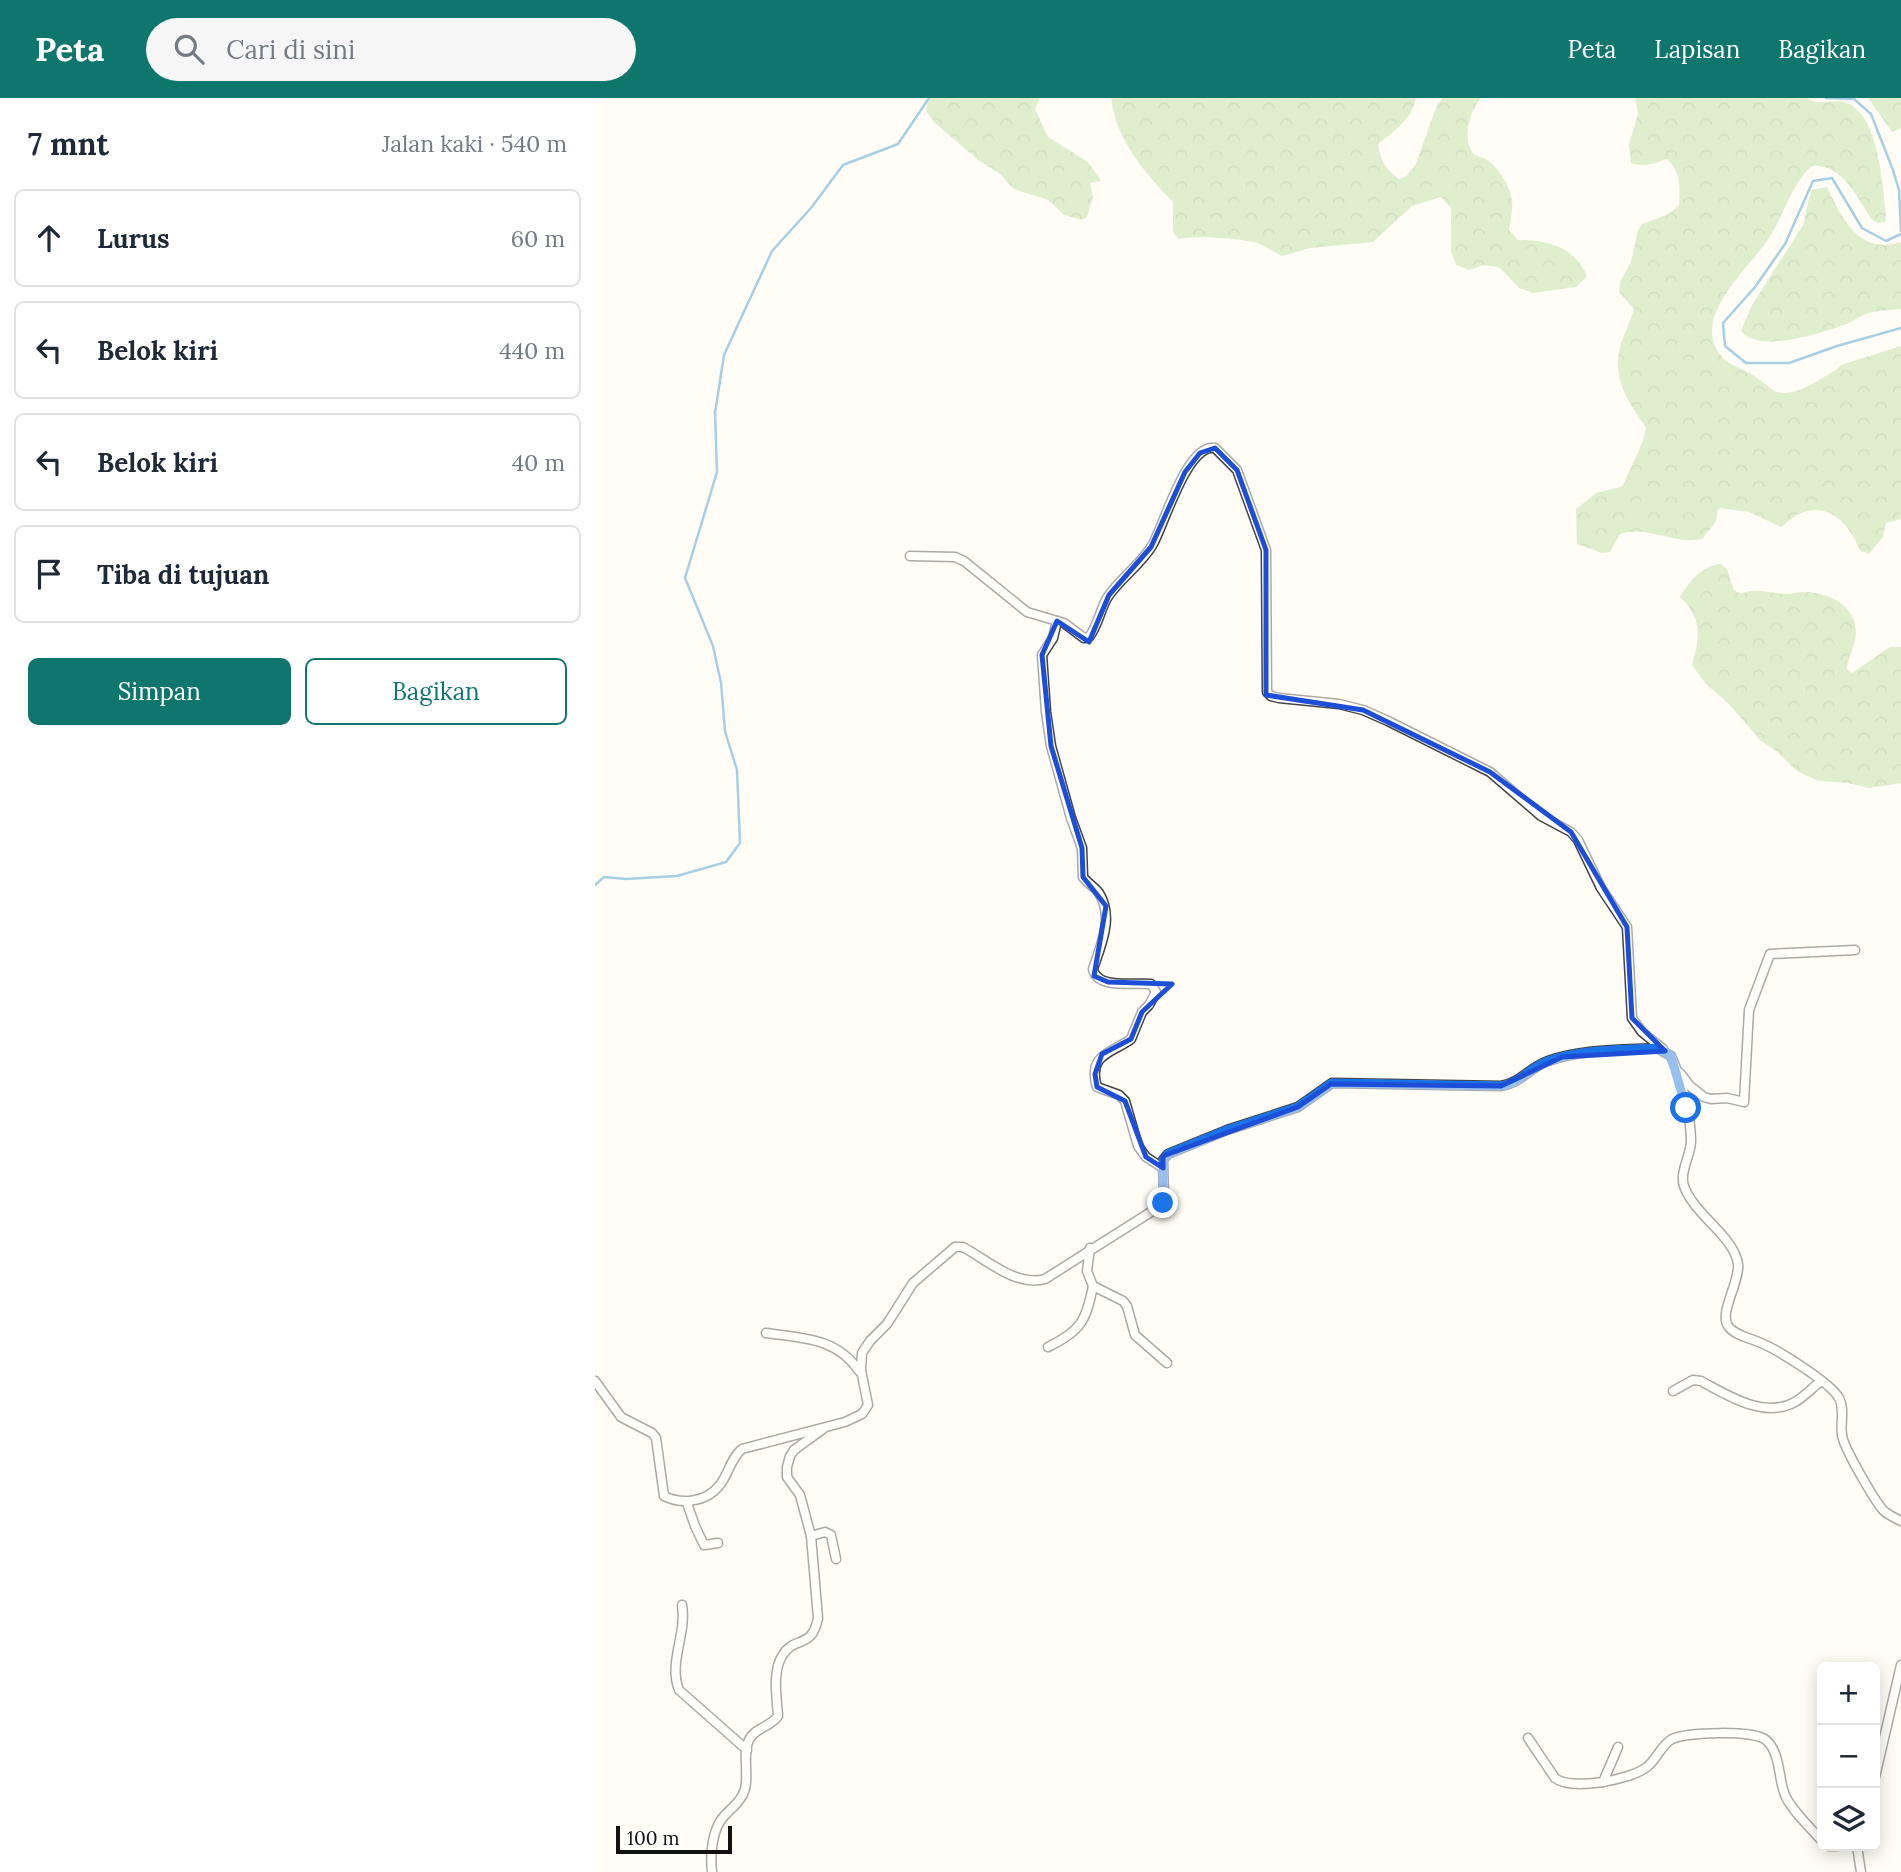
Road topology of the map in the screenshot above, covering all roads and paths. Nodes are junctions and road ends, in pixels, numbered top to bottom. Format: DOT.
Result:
graph roads {
  1 [pos="910,556"];
  2 [pos="1057,621"];
  3 [pos="1855,950"];
  4 [pos="1665,1051"];
  5 [pos="1676,1068"];
  6 [pos="1163,1168"];
  7 [pos="1090,1248"];
  8 [pos="1093,1286"];
  9 [pos="766,1333"];
  10 [pos="1048,1347"];
  11 [pos="1167,1363"];
  12 [pos="862,1376"];
  13 [pos="595,1381"];
  14 [pos="1821,1381"];
  15 [pos="1674,1391"];
  16 [pos="825,1427"];
  17 [pos="687,1503"];
  18 [pos="1901,1521"];
  19 [pos="811,1536"];
  20 [pos="718,1544"];
  21 [pos="835,1559"];
  22 [pos="682,1605"];
  23 [pos="1901,1665"];
  24 [pos="1528,1738"];
  25 [pos="1618,1747"];
  26 [pos="747,1750"];
  27 [pos="1880,1755"];
  28 [pos="1603,1782"];
  29 [pos="1817,1835"];
  30 [pos="1858,1851"];
  31 [pos="712,1872"];
  32 [pos="1861,1872"];
  1 -- 2 [label="street"];
  2 -- 4 [label="street"];
  2 -- 6 [label="street"];
  3 -- 5 [label="street"];
  4 -- 5 [label="street"];
  4 -- 6 [label="street"];
  5 -- 14 [label="street"];
  6 -- 7 [label="street"];
  7 -- 8 [label="street"];
  7 -- 12 [label="street"];
  8 -- 10 [label="street"];
  8 -- 11 [label="street"];
  9 -- 12 [label="street"];
  12 -- 16 [label="street"];
  13 -- 17 [label="street"];
  14 -- 15 [label="street"];
  14 -- 18 [label="street"];
  16 -- 17 [label="street"];
  16 -- 19 [label="street"];
  17 -- 20 [label="street"];
  19 -- 21 [label="street"];
  19 -- 26 [label="street"];
  22 -- 26 [label="street"];
  23 -- 27 [label="street"];
  24 -- 28 [label="street"];
  25 -- 28 [label="street"];
  26 -- 31 [label="street"];
  28 -- 29 [label="street"];
  30 -- 32 [label="street"];
}
